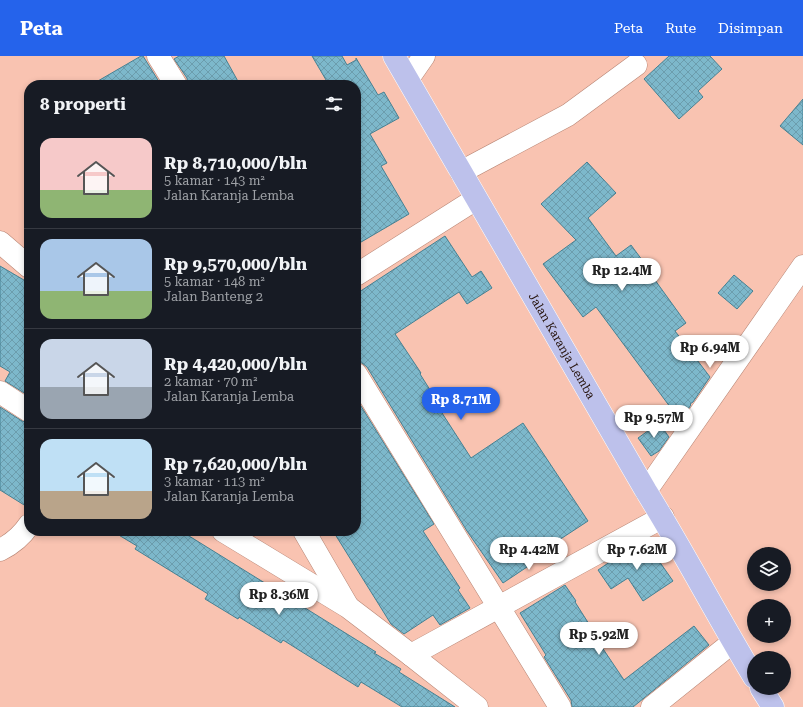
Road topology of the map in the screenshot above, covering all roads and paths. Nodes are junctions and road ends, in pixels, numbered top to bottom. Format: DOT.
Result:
graph roads {
  1 [pos="158,56"];
  2 [pos="394,56"];
  3 [pos="424,56"];
  4 [pos="636,65"];
  5 [pos="408,79"];
  6 [pos="173,80"];
  7 [pos="461,172"];
  8 [pos="476,199"];
  9 [pos="0,242"];
  10 [pos="24,263"];
  11 [pos="803,266"];
  12 [pos="361,272"];
  13 [pos="361,382"];
  14 [pos="0,392"];
  15 [pos="24,408"];
  16 [pos="646,492"];
  17 [pos="663,518"];
  18 [pos="24,532"];
  19 [pos="231,536"];
  20 [pos="307,536"];
  21 [pos="0,550"];
  22 [pos="498,606"];
  23 [pos="348,607"];
  24 [pos="733,642"];
  25 [pos="411,655"];
  26 [pos="747,665"];
  27 [pos="765,695"];
  28 [pos="477,707"];
  29 [pos="560,707"];
  30 [pos="652,707"];
  31 [pos="773,707"];
  1 -- 6 [label="street"];
  2 -- 5 [label="main road, Jalan Karanja Lemba"];
  3 -- 5 [label="street"];
  4 -- 7 [label="street"];
  5 -- 7 [label="main road, Jalan Karanja Lemba"];
  7 -- 8 [label="main road, Jalan Karanja Lemba"];
  8 -- 12 [label="street"];
  8 -- 16 [label="main road, Jalan Karanja Lemba"];
  9 -- 10 [label="street"];
  11 -- 16 [label="street"];
  13 -- 22 [label="street"];
  14 -- 15 [label="street"];
  16 -- 17 [label="main road, Jalan Karanja Lemba"];
  17 -- 22 [label="street"];
  17 -- 24 [label="main road, Jalan Karanja Lemba"];
  18 -- 21 [label="street"];
  19 -- 23 [label="street"];
  20 -- 23 [label="street"];
  22 -- 25 [label="street"];
  22 -- 29 [label="street"];
  23 -- 25 [label="street"];
  24 -- 26 [label="main road, Jalan Karanja Lemba"];
  24 -- 30 [label="street"];
  25 -- 28 [label="street"];
  27 -- 31 [label="main road"];
}
